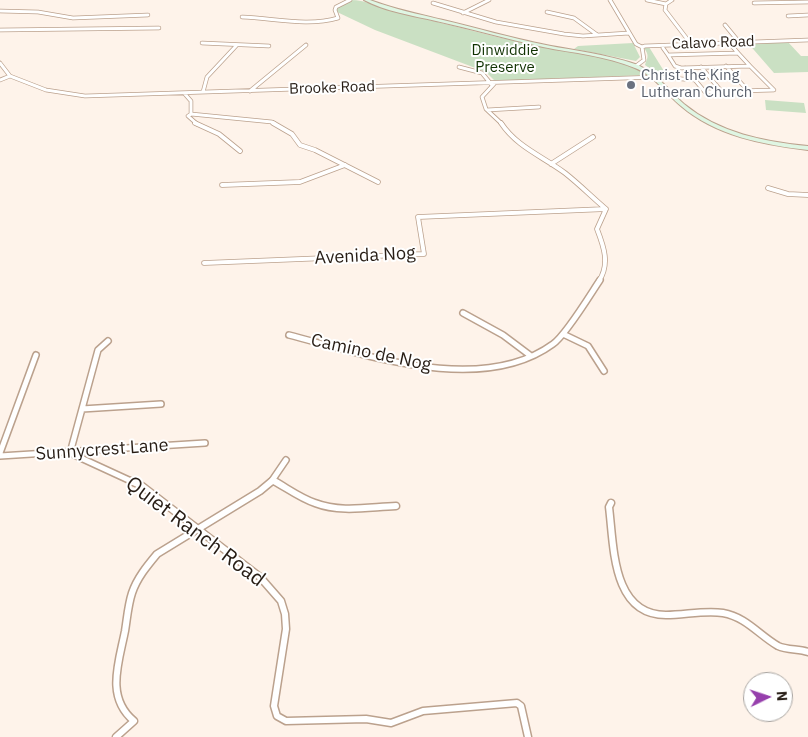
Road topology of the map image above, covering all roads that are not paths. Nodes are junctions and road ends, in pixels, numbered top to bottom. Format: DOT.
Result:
graph roads {
  1 [pos="350,0"];
  2 [pos="366,0"];
  3 [pos="489,0"];
  4 [pos="610,0"];
  5 [pos="646,0"];
  6 [pos="672,0"];
  7 [pos="808,2"];
  8 [pos="433,3"];
  9 [pos="754,3"];
  10 [pos="666,4"];
  11 [pos="0,11"];
  12 [pos="548,12"];
  13 [pos="464,13"];
  14 [pos="148,15"];
  15 [pos="808,15"];
  16 [pos="788,16"];
  17 [pos="242,17"];
  18 [pos="724,25"];
  19 [pos="159,28"];
  20 [pos="0,30"];
  21 [pos="629,33"];
  22 [pos="596,34"];
  23 [pos="808,40"];
  24 [pos="738,42"];
  25 [pos="202,43"];
  26 [pos="699,43"];
  27 [pos="692,44"];
  28 [pos="306,45"];
  29 [pos="236,46"];
  30 [pos="269,46"];
  31 [pos="732,46"];
  32 [pos="642,47"];
  33 [pos="663,48"];
  34 [pos="739,53"];
  35 [pos="704,54"];
  36 [pos="668,56"];
  37 [pos="0,63"];
  38 [pos="459,66"];
  39 [pos="636,66"];
  40 [pos="726,66"];
  41 [pos="750,66"];
  42 [pos="701,67"];
  43 [pos="685,68"];
  44 [pos="10,76"];
  45 [pos="657,78"];
  46 [pos="0,80"];
  47 [pos="695,80"];
  48 [pos="493,83"];
  49 [pos="250,91"];
  50 [pos="748,91"];
  51 [pos="203,92"];
  52 [pos="722,92"];
  53 [pos="184,93"];
  54 [pos="538,107"];
  55 [pos="487,110"];
  56 [pos="192,114"];
  57 [pos="593,137"];
  58 [pos="808,148"];
  59 [pos="240,151"];
  60 [pos="344,164"];
  61 [pos="551,164"];
  62 [pos="378,182"];
  63 [pos="222,185"];
  64 [pos="768,188"];
  65 [pos="808,195"];
  66 [pos="606,209"];
  67 [pos="204,263"];
  68 [pos="463,313"];
  69 [pos="563,334"];
  70 [pos="290,335"];
  71 [pos="108,341"];
  72 [pos="36,355"];
  73 [pos="531,356"];
  74 [pos="604,370"];
  75 [pos="161,404"];
  76 [pos="82,409"];
  77 [pos="205,443"];
  78 [pos="70,453"];
  79 [pos="0,455"];
  80 [pos="286,460"];
  81 [pos="273,480"];
  82 [pos="611,503"];
  83 [pos="396,506"];
  84 [pos="195,529"];
  85 [pos="808,652"];
  86 [pos="116,737"];
  87 [pos="528,737"];
  1 -- 17 [label="street"];
  2 -- 39 [label="main road"];
  3 -- 13 [label="street"];
  4 -- 21 [label="street"];
  5 -- 10 [label="street"];
  6 -- 10 [label="street"];
  7 -- 9 [label="street"];
  8 -- 13 [label="street"];
  10 -- 27 [label="street"];
  11 -- 14 [label="street"];
  12 -- 22 [label="street"];
  13 -- 22 [label="street"];
  15 -- 16 [label="street"];
  18 -- 24 [label="street"];
  19 -- 20 [label="street"];
  21 -- 22 [label="street"];
  21 -- 32 [label="street"];
  23 -- 24 [label="street, Calavo Road"];
  24 -- 26 [label="street, Calavo Road"];
  25 -- 29 [label="street"];
  26 -- 27 [label="street, Calavo Road"];
  26 -- 35 [label="street"];
  27 -- 32 [label="street, Calavo Road"];
  27 -- 35 [label="street"];
  28 -- 49 [label="street"];
  29 -- 30 [label="street"];
  29 -- 51 [label="street"];
  31 -- 34 [label="street"];
  32 -- 39 [label="street"];
  33 -- 36 [label="street"];
  34 -- 35 [label="street"];
  34 -- 41 [label="street"];
  35 -- 36 [label="street"];
  36 -- 43 [label="street"];
  37 -- 44 [label="street"];
  38 -- 48 [label="street"];
  39 -- 45 [label="main road"];
  40 -- 41 [label="street"];
  40 -- 42 [label="street"];
  40 -- 50 [label="street"];
  41 -- 50 [label="street"];
  42 -- 43 [label="street"];
  42 -- 52 [label="street"];
  43 -- 47 [label="street"];
  44 -- 46 [label="street"];
  44 -- 53 [label="street, Brooke Road"];
  45 -- 47 [label="street, Brooke Road"];
  45 -- 48 [label="street, Brooke Road"];
  45 -- 58 [label="main road"];
  47 -- 52 [label="street"];
  48 -- 49 [label="street, Brooke Road"];
  48 -- 55 [label="street"];
  49 -- 51 [label="street, Brooke Road"];
  50 -- 52 [label="street"];
  51 -- 53 [label="street, Brooke Road"];
  53 -- 56 [label="street"];
  54 -- 55 [label="street"];
  55 -- 61 [label="street"];
  56 -- 59 [label="street"];
  56 -- 60 [label="street"];
  57 -- 61 [label="street"];
  60 -- 62 [label="street"];
  60 -- 63 [label="street"];
  61 -- 66 [label="street"];
  64 -- 65 [label="street"];
  66 -- 67 [label="street, Avenida Nog"];
  66 -- 69 [label="street, Camino de Nog"];
  68 -- 73 [label="street"];
  69 -- 73 [label="street, Camino de Nog"];
  69 -- 74 [label="street"];
  70 -- 73 [label="street, Camino de Nog"];
  71 -- 76 [label="street"];
  72 -- 79 [label="street"];
  75 -- 76 [label="street"];
  76 -- 78 [label="street"];
  77 -- 78 [label="street, Sunnycrest Lane"];
  78 -- 79 [label="street, Sunnycrest Lane"];
  78 -- 84 [label="street, Quiet Ranch Road"];
  80 -- 81 [label="street"];
  81 -- 83 [label="street"];
  81 -- 84 [label="street"];
  82 -- 85 [label="street"];
  84 -- 86 [label="street"];
  84 -- 87 [label="street, Quiet Ranch Road"];
}
